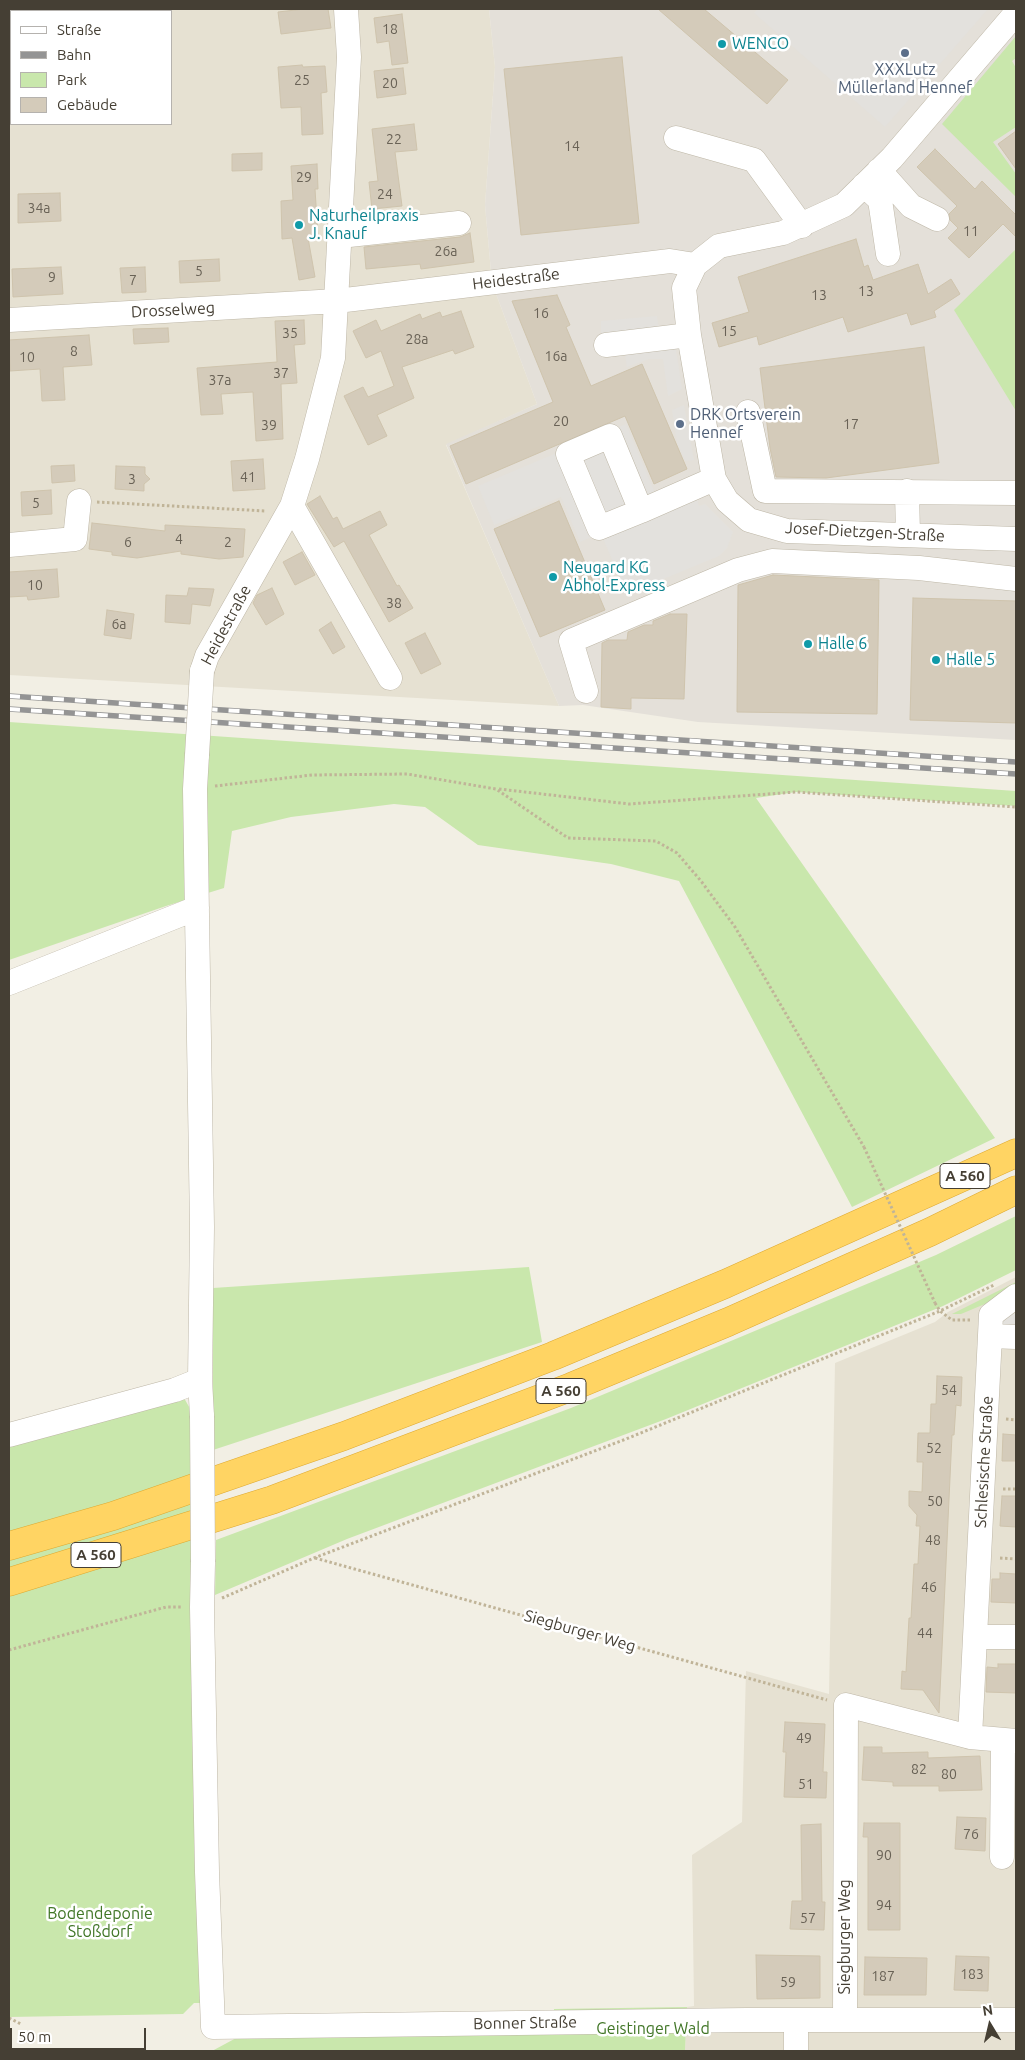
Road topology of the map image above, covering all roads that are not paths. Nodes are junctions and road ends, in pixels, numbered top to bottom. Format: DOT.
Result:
graph roads {
  1 [pos="346,9"];
  2 [pos="1016,13"];
  3 [pos="676,138"];
  4 [pos="872,178"];
  5 [pos="937,219"];
  6 [pos="459,223"];
  7 [pos="802,226"];
  8 [pos="340,236"];
  9 [pos="888,254"];
  10 [pos="694,265"];
  11 [pos="337,300"];
  12 [pos="9,320"];
  13 [pos="689,335"];
  14 [pos="606,345"];
  15 [pos="748,412"];
  16 [pos="714,479"];
  17 [pos="907,491"];
  18 [pos="1016,493"];
  19 [pos="79,501"];
  20 [pos="292,506"];
  21 [pos="641,511"];
  22 [pos="775,527"];
  23 [pos="854,533"];
  24 [pos="914,536"];
  25 [pos="1016,539"];
  26 [pos="9,545"];
  27 [pos="772,561"];
  28 [pos="853,566"];
  29 [pos="919,568"];
  30 [pos="1016,579"];
  31 [pos="390,678"];
  32 [pos="586,691"];
  33 [pos="197,908"];
  34 [pos="9,983"];
  35 [pos="1016,1153"];
  36 [pos="1016,1190"];
  37 [pos="1008,1293"];
  38 [pos="990,1326"];
  39 [pos="1016,1337"];
  40 [pos="200,1380"];
  41 [pos="9,1435"];
  42 [pos="9,1546"];
  43 [pos="9,1582"];
  44 [pos="975,1637"];
  45 [pos="1016,1637"];
  46 [pos="970,1737"];
  47 [pos="1009,1741"];
  48 [pos="1002,1858"];
  49 [pos="796,2020"];
  50 [pos="845,2020"];
  51 [pos="1016,2020"];
  52 [pos="213,2027"];
  53 [pos="796,2051"];
  1 -- 8 [label="street, Heidestraße"];
  2 -- 4 [label="street, Josef-Dietzgen-Straße"];
  3 -- 7 [label="street"];
  4 -- 5 [label="street"];
  4 -- 7 [label="street, Josef-Dietzgen-Straße"];
  4 -- 9 [label="street"];
  6 -- 8 [label="street"];
  7 -- 10 [label="street, Josef-Dietzgen-Straße"];
  8 -- 11 [label="street, Heidestraße"];
  10 -- 11 [label="street, Heidestraße"];
  10 -- 13 [label="street, Josef-Dietzgen-Straße"];
  11 -- 12 [label="street, Drosselweg"];
  11 -- 20 [label="street, Heidestraße"];
  13 -- 14 [label="street"];
  13 -- 16 [label="street, Josef-Dietzgen-Straße"];
  15 -- 17 [label="street"];
  16 -- 21 [label="street"];
  16 -- 22 [label="street, Josef-Dietzgen-Straße"];
  17 -- 18 [label="street"];
  17 -- 24 [label="street"];
  19 -- 26 [label="street"];
  20 -- 31 [label="street"];
  20 -- 33 [label="street, Heidestraße, bridge"];
  22 -- 23 [label="street, Josef-Dietzgen-Straße"];
  22 -- 27 [label="street"];
  23 -- 24 [label="street, Josef-Dietzgen-Straße"];
  23 -- 28 [label="street"];
  24 -- 25 [label="street, Josef-Dietzgen-Straße"];
  24 -- 29 [label="street"];
  27 -- 28 [label="street"];
  27 -- 32 [label="street"];
  28 -- 29 [label="street"];
  29 -- 30 [label="street"];
  33 -- 34 [label="street"];
  33 -- 40 [label="street, Heidestraße"];
  35 -- 42 [label="highway, A 560"];
  36 -- 43 [label="highway, A 560"];
  37 -- 38 [label="street"];
  38 -- 39 [label="street"];
  38 -- 44 [label="street, Schlesische Straße"];
  40 -- 41 [label="street"];
  40 -- 52 [label="street, Heidestraße, bridge"];
  44 -- 45 [label="street"];
  44 -- 46 [label="street, Schlesische Straße"];
  46 -- 47 [label="street"];
  46 -- 50 [label="street, Siegburger Weg"];
  47 -- 48 [label="street"];
  49 -- 50 [label="street, Bonner Straße"];
  49 -- 52 [label="street, Bonner Straße"];
  49 -- 53 [label="street"];
  50 -- 51 [label="street, Bonner Straße"];
}
